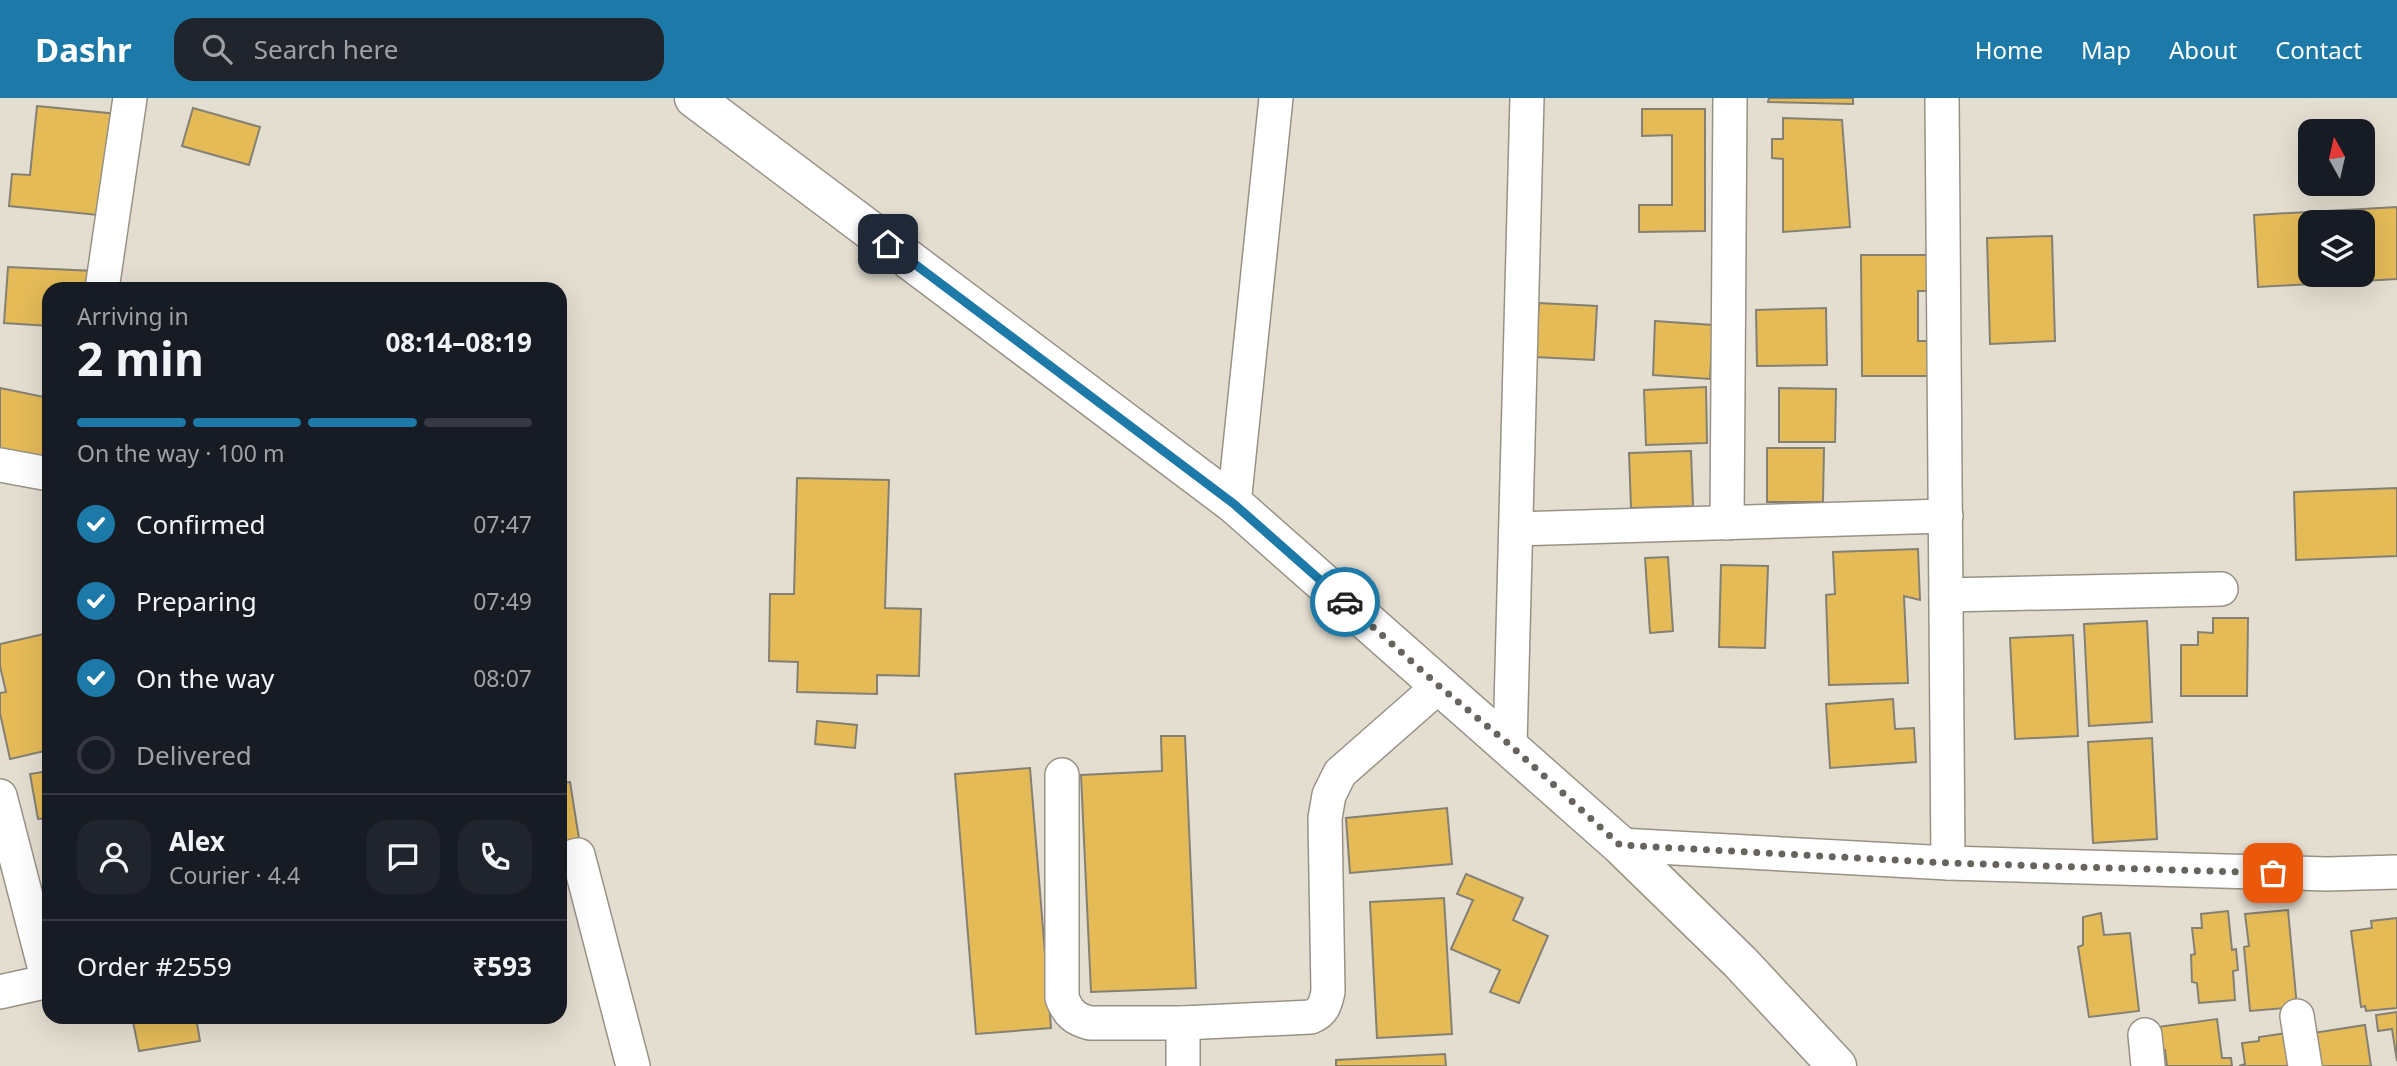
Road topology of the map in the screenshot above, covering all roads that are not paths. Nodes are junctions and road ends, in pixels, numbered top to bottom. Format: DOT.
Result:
graph roads {
  1 [pos="130,98"];
  2 [pos="694,98"];
  3 [pos="1276,98"];
  4 [pos="1527,98"];
  5 [pos="1730,98"];
  6 [pos="1942,98"];
  7 [pos="103,282"];
  8 [pos="0,466"];
  9 [pos="42,473"];
  10 [pos="1234,504"];
  11 [pos="1946,516"];
  12 [pos="1727,523"];
  13 [pos="1516,529"];
  14 [pos="2221,589"];
  15 [pos="1946,595"];
  16 [pos="1439,686"];
  17 [pos="1510,745"];
  18 [pos="1062,775"];
  19 [pos="0,796"];
  20 [pos="1620,845"];
  21 [pos="567,858"];
  22 [pos="1948,863"];
  23 [pos="2397,872"];
  24 [pos="42,958"];
  25 [pos="42,982"];
  26 [pos="0,992"];
  27 [pos="2297,1016"];
  28 [pos="1183,1023"];
  29 [pos="1824,1061"];
  30 [pos="633,1066"];
  31 [pos="1183,1066"];
  32 [pos="2305,1066"];
  1 -- 7 [label="street"];
  2 -- 10 [label="main road"];
  3 -- 10 [label="street"];
  4 -- 13 [label="street"];
  5 -- 12 [label="street"];
  6 -- 11 [label="street"];
  8 -- 9 [label="street"];
  10 -- 16 [label="main road"];
  11 -- 12 [label="street"];
  11 -- 15 [label="street"];
  12 -- 13 [label="street"];
  13 -- 17 [label="street"];
  14 -- 15 [label="street"];
  15 -- 22 [label="street"];
  16 -- 17 [label="main road"];
  16 -- 28 [label="street"];
  17 -- 20 [label="main road"];
  18 -- 28 [label="street"];
  19 -- 24 [label="street"];
  20 -- 22 [label="street"];
  20 -- 29 [label="main road"];
  21 -- 30 [label="street"];
  22 -- 23 [label="street"];
  25 -- 26 [label="street"];
  27 -- 32 [label="street"];
  28 -- 31 [label="street"];
}
